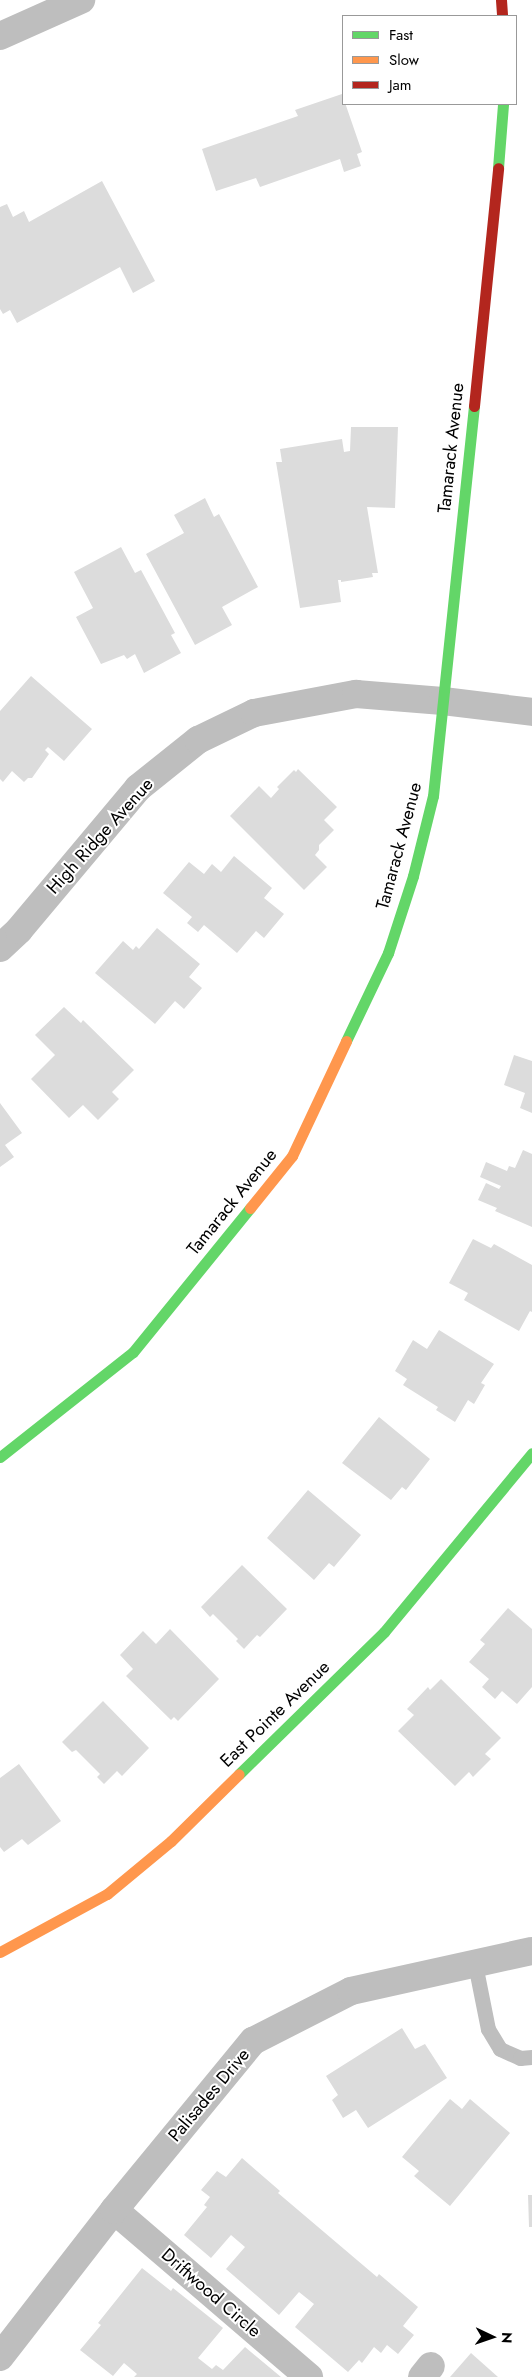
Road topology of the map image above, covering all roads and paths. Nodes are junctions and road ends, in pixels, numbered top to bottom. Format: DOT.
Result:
graph roads {
  1 [pos="81,0"];
  2 [pos="502,0"];
  3 [pos="502,15"];
  4 [pos="0,36"];
  5 [pos="503,105"];
  6 [pos="442,701"];
  7 [pos="532,712"];
  8 [pos="0,948"];
  9 [pos="532,1452"];
  10 [pos="0,1457"];
  11 [pos="532,1951"];
  12 [pos="0,1952"];
  13 [pos="475,1964"];
  14 [pos="532,2057"];
  15 [pos="114,2210"];
  16 [pos="0,2357"];
  17 [pos="309,2377"];
  1 -- 4 [label="street"];
  2 -- 3 [label="main road"];
  5 -- 6 [label="main road, Tamarack Avenue"];
  6 -- 7 [label="street, High Ridge Avenue"];
  6 -- 8 [label="street, High Ridge Avenue"];
  6 -- 10 [label="main road, Tamarack Avenue"];
  9 -- 12 [label="main road, East Pointe Avenue"];
  11 -- 13 [label="street, Palisades Drive"];
  13 -- 14 [label="lane"];
  13 -- 15 [label="street, Palisades Drive"];
  15 -- 16 [label="street, Palisades Drive"];
  15 -- 17 [label="street, Driftwood Circle"];
}
